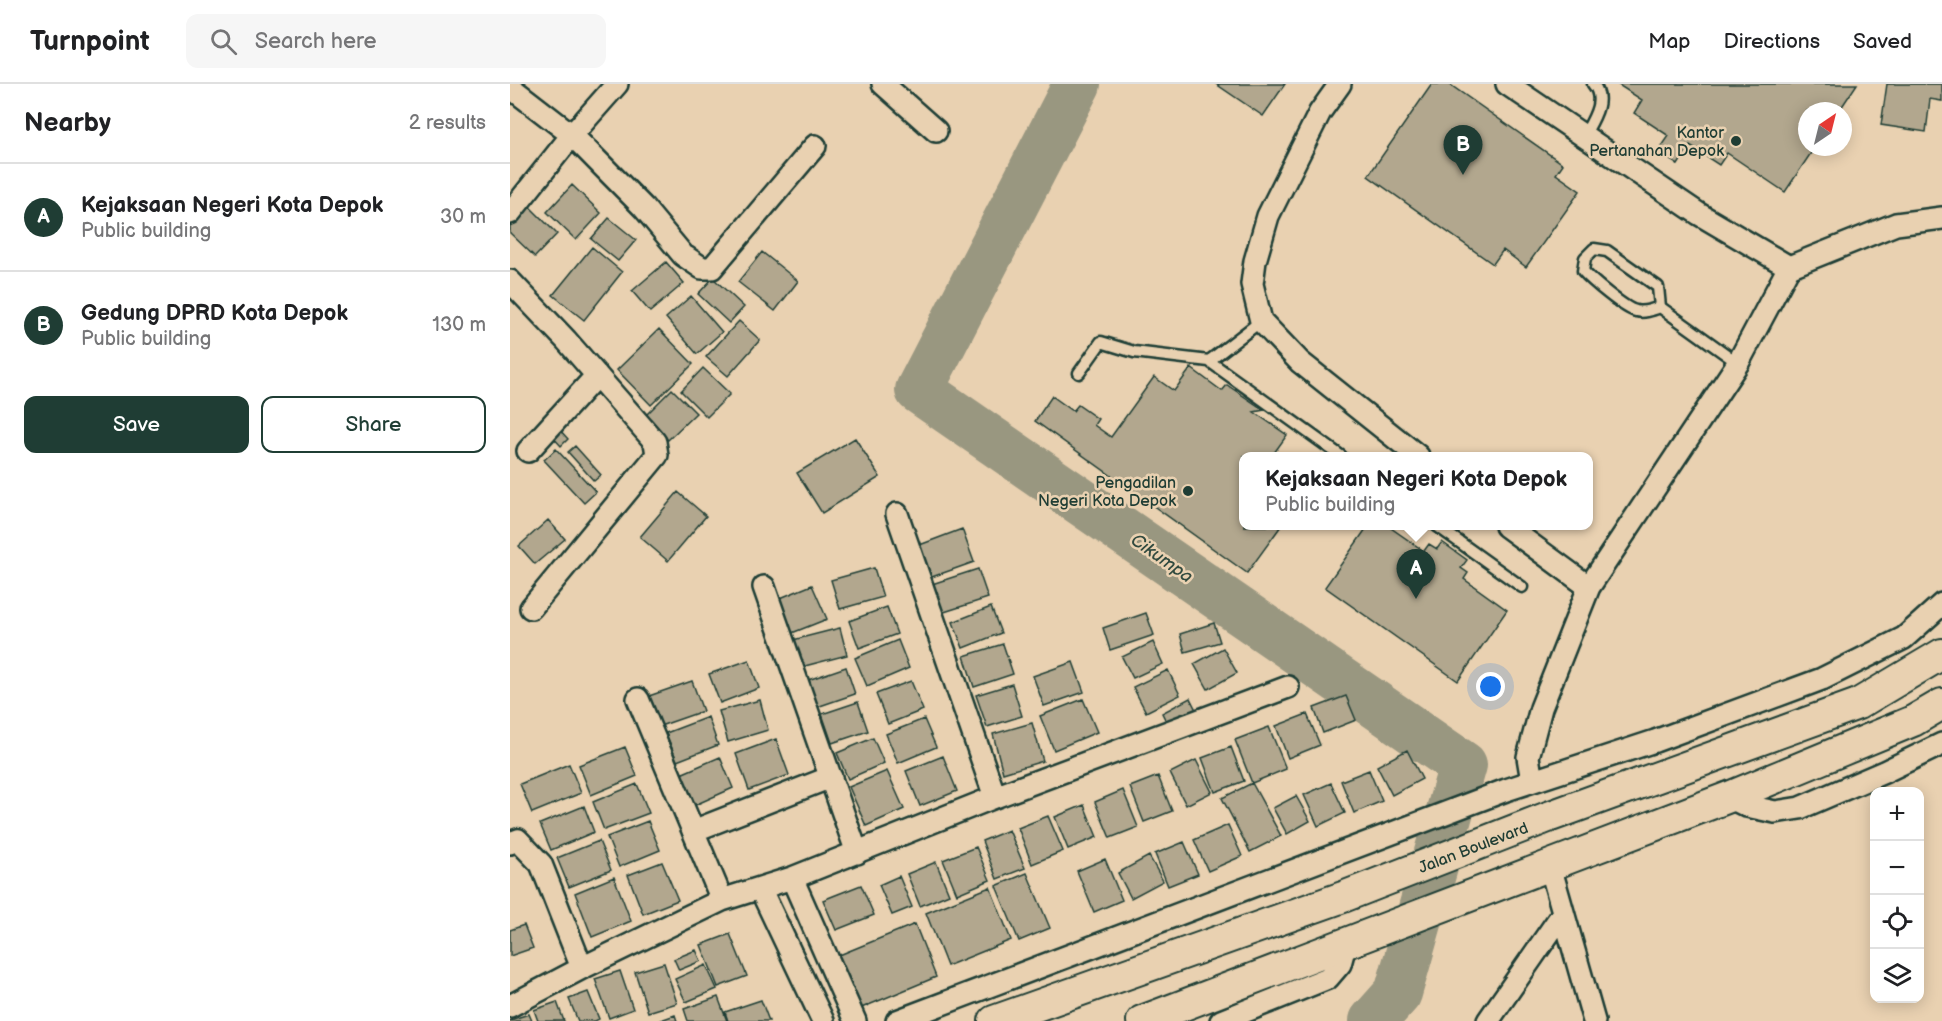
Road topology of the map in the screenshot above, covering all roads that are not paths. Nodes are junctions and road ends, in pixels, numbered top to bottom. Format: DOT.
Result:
graph roads {
  1 [pos="617,84"];
  2 [pos="883,84"];
  3 [pos="1340,84"];
  4 [pos="1507,84"];
  5 [pos="1593,84"];
  6 [pos="510,87"];
  7 [pos="936,131"];
  8 [pos="572,135"];
  9 [pos="1584,136"];
  10 [pos="815,146"];
  11 [pos="510,213"];
  12 [pos="1942,218"];
  13 [pos="1789,267"];
  14 [pos="510,281"];
  15 [pos="1660,307"];
  16 [pos="1261,321"];
  17 [pos="1209,361"];
  18 [pos="1738,363"];
  19 [pos="1079,373"];
  20 [pos="597,375"];
  21 [pos="528,451"];
  22 [pos="1335,452"];
  23 [pos="1413,452"];
  24 [pos="897,514"];
  25 [pos="1444,530"];
  26 [pos="1513,530"];
  27 [pos="764,587"];
  28 [pos="1522,587"];
  29 [pos="1590,587"];
  30 [pos="1942,604"];
  31 [pos="531,608"];
  32 [pos="1942,654"];
  33 [pos="1288,687"];
  34 [pos="638,699"];
  35 [pos="1942,704"];
  36 [pos="1942,744"];
  37 [pos="831,777"];
  38 [pos="1532,782"];
  39 [pos="995,797"];
  40 [pos="1729,797"];
  41 [pos="693,831"];
  42 [pos="510,843"];
  43 [pos="857,853"];
  44 [pos="1551,866"];
  45 [pos="792,878"];
  46 [pos="760,888"];
  47 [pos="1343,897"];
  48 [pos="722,900"];
  49 [pos="1563,913"];
  50 [pos="1353,939"];
  51 [pos="827,957"];
  52 [pos="582,968"];
  53 [pos="798,970"];
  54 [pos="510,1006"];
  55 [pos="823,1021"];
  56 [pos="855,1021"];
  57 [pos="897,1021"];
  58 [pos="994,1021"];
  59 [pos="1142,1021"];
  60 [pos="1221,1021"];
  61 [pos="1488,1021"];
  62 [pos="1594,1021"];
  1 -- 8 [label="street"];
  2 -- 7 [label="street"];
  3 -- 16 [label="street"];
  4 -- 9 [label="street"];
  5 -- 9 [label="lane"];
  6 -- 8 [label="street"];
  8 -- 10 [label="street"];
  8 -- 11 [label="street"];
  9 -- 13 [label="street"];
  12 -- 13 [label="street"];
  13 -- 18 [label="street"];
  14 -- 20 [label="street"];
  15 -- 15 [label="lane"];
  15 -- 18 [label="lane"];
  16 -- 17 [label="lane"];
  16 -- 23 [label="street"];
  17 -- 19 [label="lane"];
  17 -- 22 [label="lane"];
  18 -- 29 [label="street"];
  20 -- 21 [label="street"];
  20 -- 31 [label="street"];
  24 -- 39 [label="street"];
  25 -- 28 [label="lane"];
  26 -- 29 [label="street"];
  27 -- 37 [label="street"];
  29 -- 38 [label="street"];
  30 -- 38 [label="street"];
  32 -- 47 [label="main road, Jalan Boulevard"];
  33 -- 39 [label="street"];
  34 -- 41 [label="street"];
  35 -- 40 [label="main road"];
  36 -- 40 [label="street"];
  37 -- 41 [label="street"];
  37 -- 43 [label="street"];
  38 -- 57 [label="street"];
  39 -- 43 [label="street"];
  40 -- 44 [label="main road"];
  41 -- 48 [label="street"];
  42 -- 52 [label="street"];
  43 -- 45 [label="street"];
  44 -- 49 [label="street"];
  44 -- 50 [label="main road"];
  45 -- 46 [label="street"];
  45 -- 51 [label="street"];
  46 -- 48 [label="street"];
  46 -- 53 [label="street"];
  47 -- 50 [label="main road"];
  47 -- 58 [label="main road, Jalan Boulevard"];
  48 -- 52 [label="street"];
  49 -- 61 [label="street"];
  49 -- 62 [label="street"];
  50 -- 59 [label="main road"];
  50 -- 60 [label="street"];
  51 -- 53 [label="street"];
  51 -- 56 [label="street"];
  52 -- 54 [label="street"];
  53 -- 55 [label="street"];
}
